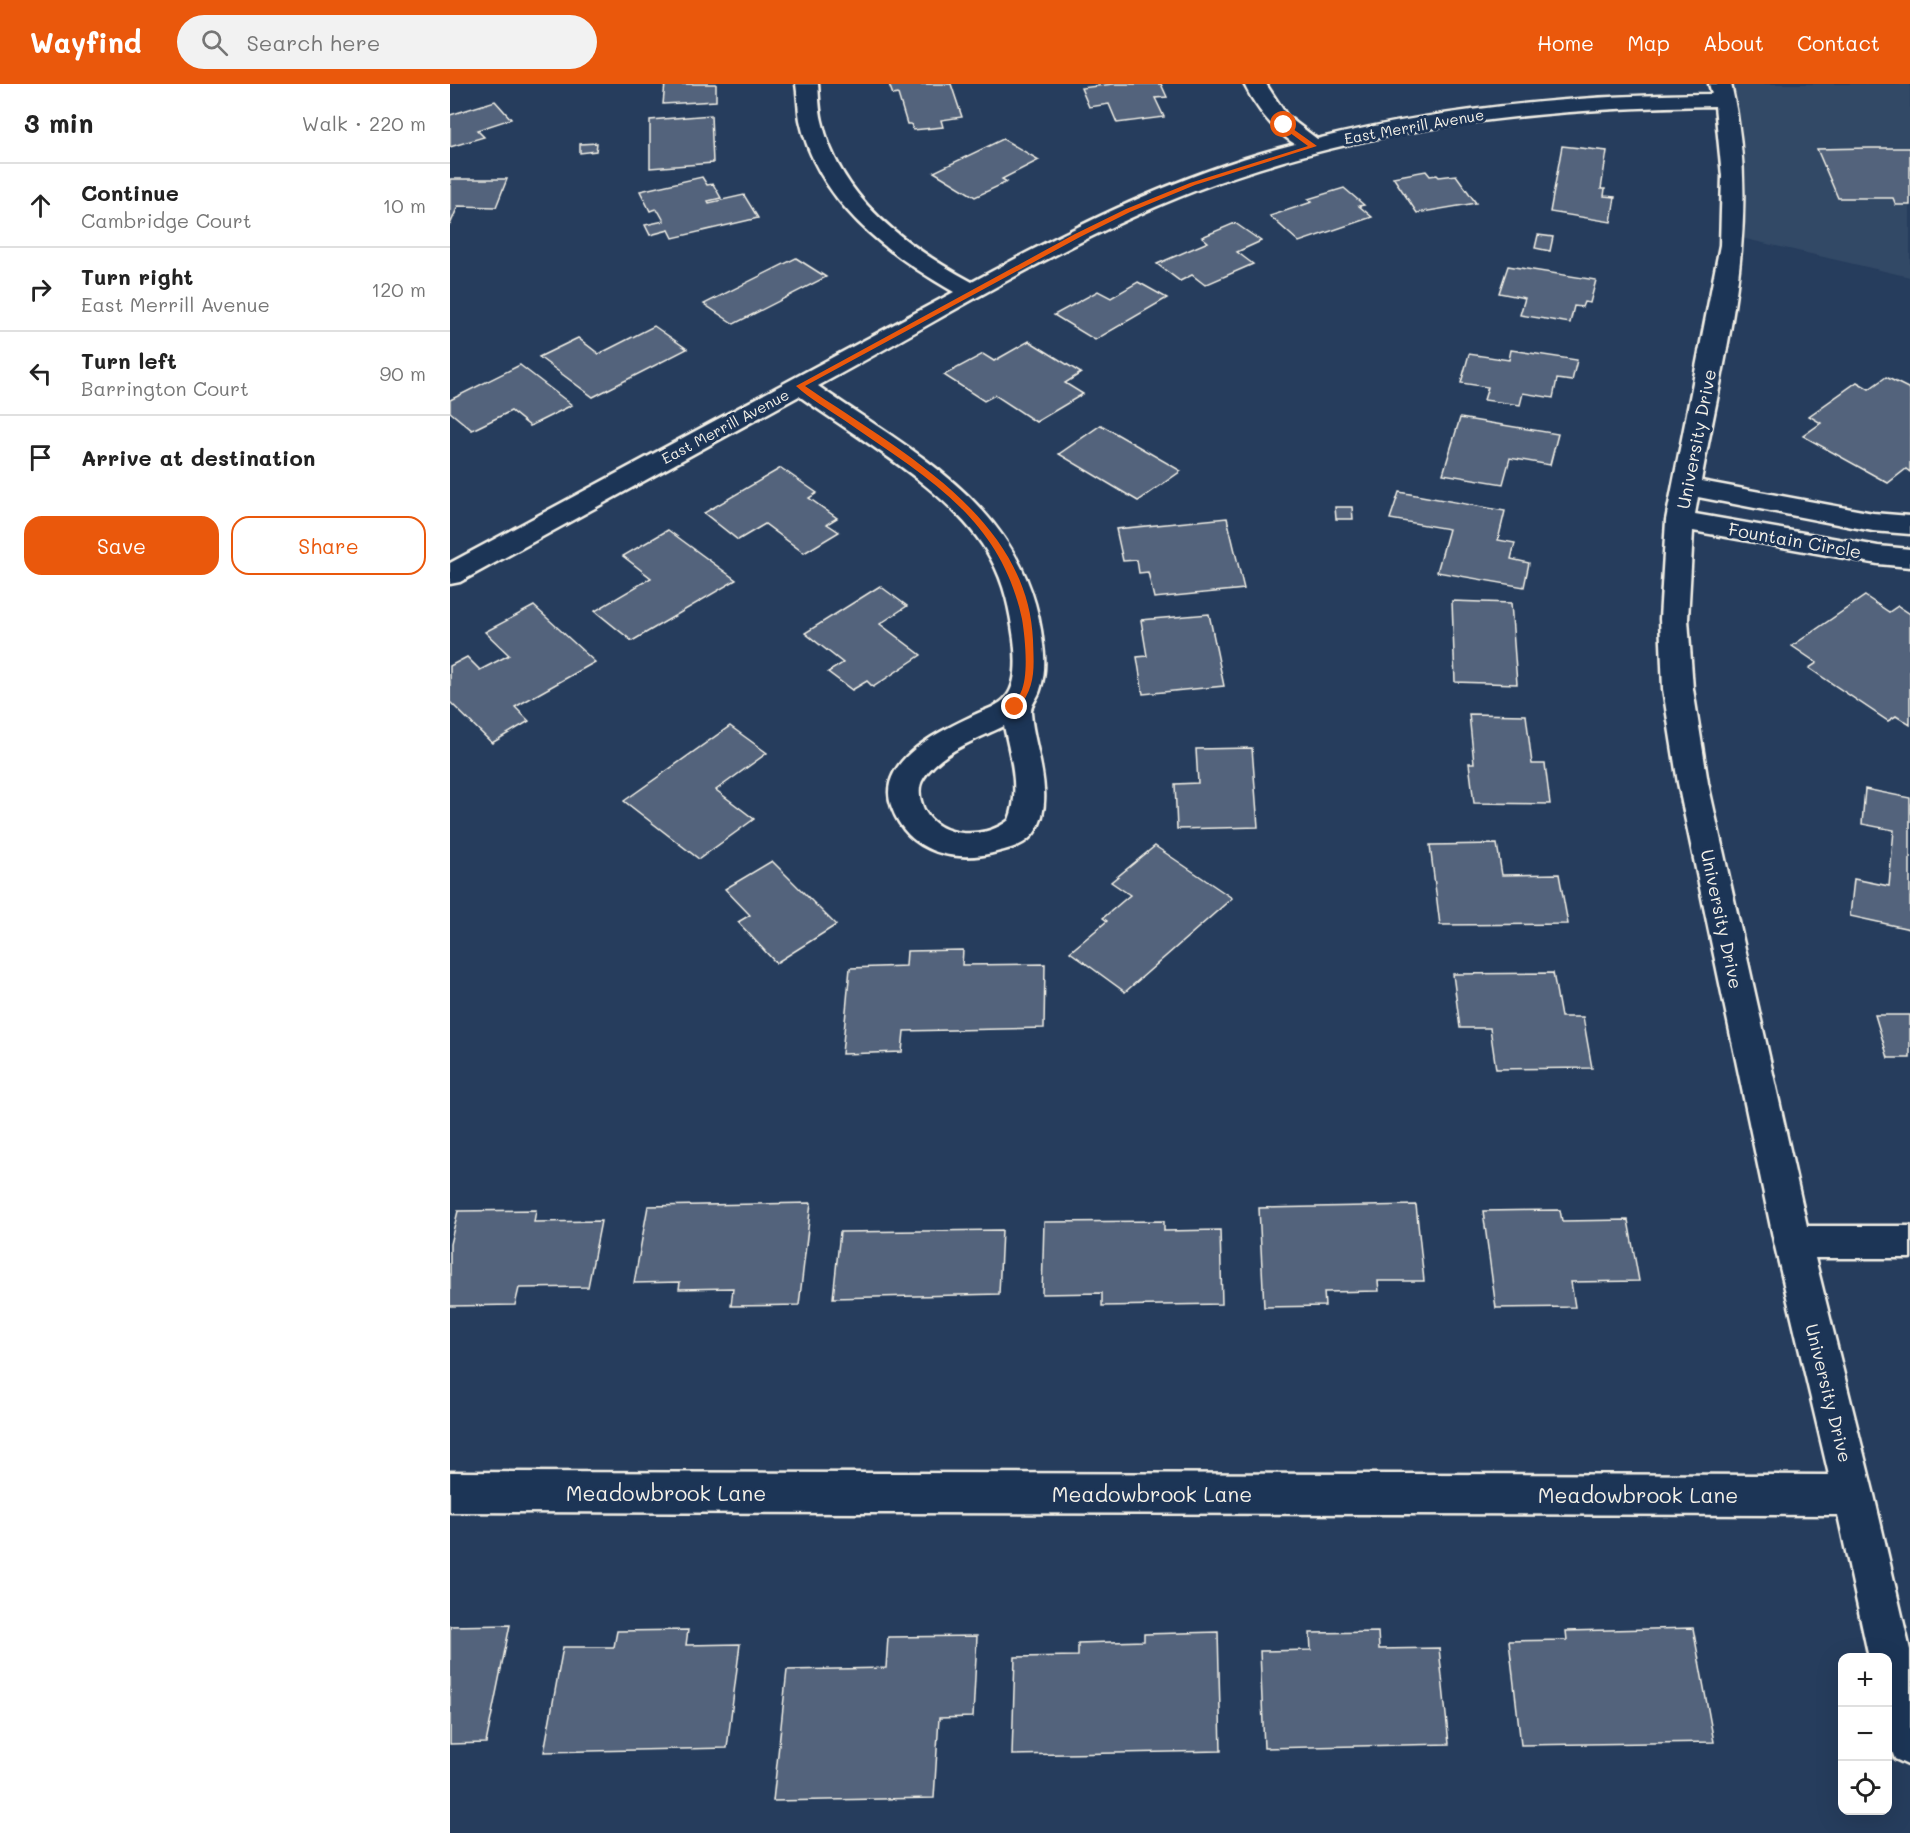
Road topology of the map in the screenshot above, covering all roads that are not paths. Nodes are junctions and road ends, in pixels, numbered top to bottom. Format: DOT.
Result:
graph roads {
  1 [pos="807,84"];
  2 [pos="1255,84"];
  3 [pos="1722,92"];
  4 [pos="1314,146"];
  5 [pos="972,292"];
  6 [pos="800,386"];
  7 [pos="1688,487"];
  8 [pos="1680,520"];
  9 [pos="1910,525"];
  10 [pos="1910,558"];
  11 [pos="450,575"];
  12 [pos="1015,707"];
  13 [pos="1792,1242"];
  14 [pos="1910,1242"];
  15 [pos="450,1492"];
  16 [pos="1854,1495"];
  17 [pos="1910,1744"];
  1 -- 5 [label="street"];
  2 -- 4 [label="street"];
  3 -- 4 [label="street, East Merrill Avenue"];
  3 -- 7 [label="street, University Drive"];
  4 -- 5 [label="street, East Merrill Avenue"];
  5 -- 6 [label="street, East Merrill Avenue"];
  6 -- 11 [label="street, East Merrill Avenue"];
  6 -- 12 [label="street"];
  7 -- 8 [label="street, University Drive"];
  7 -- 9 [label="street, Fountain Circle"];
  8 -- 10 [label="street, Fountain Circle"];
  8 -- 13 [label="street, University Drive"];
  12 -- 12 [label="street"];
  13 -- 14 [label="street"];
  13 -- 16 [label="street, University Drive"];
  15 -- 16 [label="street, Meadowbrook Lane"];
  16 -- 17 [label="street, University Drive"];
}
